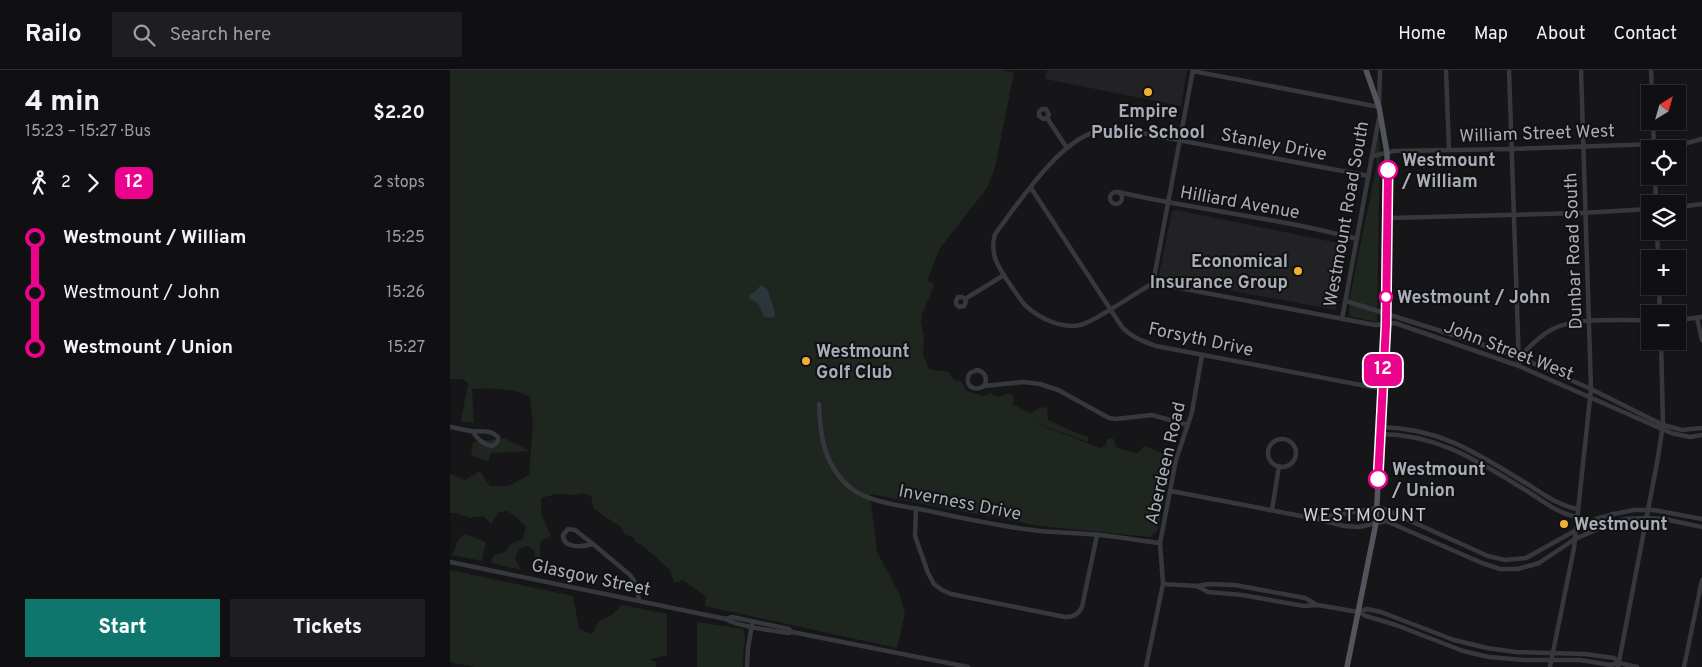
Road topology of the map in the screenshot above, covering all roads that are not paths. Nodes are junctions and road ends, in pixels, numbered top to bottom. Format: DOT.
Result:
graph roads {
  1 [pos="1366,70"];
  2 [pos="1380,70"];
  3 [pos="1446,70"];
  4 [pos="1509,70"];
  5 [pos="1581,70"];
  6 [pos="1651,70"];
  7 [pos="1193,71"];
  8 [pos="1652,85"];
  9 [pos="1379,107"];
  10 [pos="1380,114"];
  11 [pos="1047,118"];
  12 [pos="1180,140"];
  13 [pos="1702,140"];
  14 [pos="1686,142"];
  15 [pos="1583,146"];
  16 [pos="1641,146"];
  17 [pos="1067,148"];
  18 [pos="1512,149"];
  19 [pos="1450,150"];
  20 [pos="1387,153"];
  21 [pos="1373,156"];
  22 [pos="1369,176"];
  23 [pos="1031,188"];
  24 [pos="1118,192"];
  25 [pos="1169,203"];
  26 [pos="1702,204"];
  27 [pos="1686,206"];
  28 [pos="1641,210"];
  29 [pos="1585,213"];
  30 [pos="1514,215"];
  31 [pos="1388,218"];
  32 [pos="1357,239"];
  33 [pos="1004,275"];
  34 [pos="1153,283"];
  35 [pos="965,300"];
  36 [pos="1346,301"];
  37 [pos="1110,310"];
  38 [pos="1386,314"];
  39 [pos="1700,317"];
  40 [pos="1342,319"];
  41 [pos="1686,319"];
  42 [pos="1641,320"];
  43 [pos="1590,321"];
  44 [pos="1386,325"];
  45 [pos="1702,340"];
  46 [pos="1661,350"];
  47 [pos="1202,355"];
  48 [pos="1519,357"];
  49 [pos="1519,366"];
  50 [pos="984,386"];
  51 [pos="1382,389"];
  52 [pos="1591,389"];
  53 [pos="1590,396"];
  54 [pos="819,404"];
  55 [pos="1188,425"];
  56 [pos="450,427"];
  57 [pos="1380,427"];
  58 [pos="1663,427"];
  59 [pos="1702,428"];
  60 [pos="472,431"];
  61 [pos="1380,434"];
  62 [pos="1702,435"];
  63 [pos="1279,466"];
  64 [pos="1171,491"];
  65 [pos="916,508"];
  66 [pos="1378,508"];
  67 [pos="1578,509"];
  68 [pos="1649,509"];
  69 [pos="1272,510"];
  70 [pos="1578,517"];
  71 [pos="1647,518"];
  72 [pos="1317,519"];
  73 [pos="1702,519"];
  74 [pos="1376,523"];
  75 [pos="1702,527"];
  76 [pos="1577,529"];
  77 [pos="1097,535"];
  78 [pos="1575,539"];
  79 [pos="1160,543"];
  80 [pos="593,544"];
  81 [pos="450,562"];
  82 [pos="1702,580"];
  83 [pos="1163,584"];
  84 [pos="1197,586"];
  85 [pos="639,600"];
  86 [pos="1318,605"];
  87 [pos="1696,611"];
  88 [pos="1358,612"];
  89 [pos="1702,612"];
  90 [pos="752,624"];
  91 [pos="1553,653"];
  92 [pos="1552,660"];
  93 [pos="1618,665"];
  94 [pos="747,667"];
  95 [pos="968,667"];
  96 [pos="1146,667"];
  97 [pos="1347,667"];
  98 [pos="1550,667"];
  99 [pos="1637,667"];
  100 [pos="1684,667"];
  1 -- 9 [label="main road, Westmount Road South"];
  2 -- 9 [label="street, Westmount Road South"];
  3 -- 19 [label="street"];
  4 -- 18 [label="street"];
  5 -- 15 [label="street, Dunbar Road South"];
  6 -- 8 [label="street"];
  7 -- 9 [label="street"];
  7 -- 12 [label="street"];
  9 -- 10 [label="main road, Westmount Road South"];
  10 -- 20 [label="main road, Westmount Road South"];
  10 -- 21 [label="street, Westmount Road South"];
  11 -- 17 [label="street"];
  12 -- 17 [label="street, Stanley Drive"];
  12 -- 22 [label="street, Stanley Drive"];
  12 -- 25 [label="street"];
  13 -- 14 [label="street, William Street West"];
  15 -- 16 [label="street, William Street West"];
  15 -- 18 [label="street, William Street West"];
  15 -- 29 [label="street, Dunbar Road South"];
  17 -- 23 [label="street, Stanley Drive"];
  18 -- 19 [label="street, William Street West"];
  18 -- 30 [label="street"];
  19 -- 20 [label="street, William Street West"];
  20 -- 21 [label="street, William Street West"];
  20 -- 31 [label="main road, Westmount Road South"];
  21 -- 22 [label="street, Westmount Road South"];
  22 -- 32 [label="street, Westmount Road South"];
  23 -- 33 [label="street, Stanley Drive"];
  23 -- 37 [label="street, Forsyth Drive"];
  24 -- 25 [label="street, Hilliard Avenue"];
  25 -- 32 [label="street, Hilliard Avenue"];
  25 -- 34 [label="street"];
  26 -- 27 [label="street"];
  28 -- 29 [label="street"];
  29 -- 30 [label="street"];
  29 -- 43 [label="street, Dunbar Road South"];
  30 -- 31 [label="street"];
  30 -- 48 [label="street"];
  31 -- 38 [label="main road, Westmount Road South"];
  32 -- 36 [label="street, Westmount Road South"];
  33 -- 35 [label="street"];
  33 -- 37 [label="street, Stanley Drive"];
  34 -- 37 [label="street, Stanley Drive"];
  34 -- 40 [label="street, John Street West"];
  36 -- 38 [label="street, John Street West"];
  36 -- 40 [label="street, Westmount Road South"];
  37 -- 47 [label="street, Forsyth Drive"];
  38 -- 44 [label="main road, Westmount Road South"];
  38 -- 48 [label="street, John Street West"];
  39 -- 41 [label="street"];
  39 -- 45 [label="street"];
  40 -- 44 [label="street, John Street West"];
  42 -- 43 [label="street"];
  43 -- 48 [label="street"];
  43 -- 52 [label="street, Dunbar Road South"];
  44 -- 49 [label="street, John Street West"];
  44 -- 51 [label="main road, Westmount Road South"];
  46 -- 58 [label="street"];
  47 -- 51 [label="street, Forsyth Drive"];
  47 -- 55 [label="street, Aberdeen Road"];
  48 -- 49 [label="street"];
  48 -- 52 [label="street, John Street West"];
  49 -- 53 [label="street, John Street West"];
  50 -- 50 [label="street"];
  50 -- 55 [label="street"];
  51 -- 57 [label="main road, Westmount Road South"];
  52 -- 53 [label="street, Dunbar Road South"];
  52 -- 58 [label="street, John Street West"];
  53 -- 58 [label="street, John Street West"];
  53 -- 67 [label="street, Dunbar Road South"];
  54 -- 65 [label="street, Inverness Drive"];
  55 -- 64 [label="street, Aberdeen Road"];
  56 -- 60 [label="street"];
  57 -- 61 [label="main road, Westmount Road South"];
  57 -- 67 [label="street"];
  58 -- 59 [label="street, John Street West"];
  58 -- 62 [label="street, John Street West"];
  58 -- 68 [label="street"];
  60 -- 60 [label="street"];
  61 -- 66 [label="main road, Westmount Road South"];
  61 -- 70 [label="street"];
  63 -- 63 [label="street"];
  63 -- 69 [label="street"];
  64 -- 69 [label="street"];
  64 -- 79 [label="street, Aberdeen Road"];
  65 -- 77 [label="street, Inverness Drive"];
  65 -- 77 [label="street"];
  66 -- 72 [label="street"];
  66 -- 74 [label="main road, Westmount Road South"];
  66 -- 76 [label="street"];
  67 -- 70 [label="street, Dunbar Road South"];
  68 -- 71 [label="street"];
  68 -- 73 [label="street"];
  68 -- 76 [label="street"];
  69 -- 72 [label="street"];
  70 -- 76 [label="street, Dunbar Road South"];
  71 -- 75 [label="street"];
  71 -- 78 [label="street"];
  71 -- 93 [label="street"];
  72 -- 74 [label="street"];
  74 -- 78 [label="street"];
  74 -- 88 [label="main road, Westmount Road South"];
  76 -- 78 [label="street, Dunbar Road South"];
  77 -- 79 [label="street, Inverness Drive"];
  78 -- 91 [label="street, Dunbar Road South"];
  79 -- 83 [label="street, Aberdeen Road"];
  80 -- 80 [label="street"];
  80 -- 85 [label="street"];
  81 -- 85 [label="street, Glasgow Street"];
  82 -- 87 [label="street"];
  83 -- 84 [label="street"];
  83 -- 96 [label="street, Aberdeen Road"];
  84 -- 86 [label="street"];
  84 -- 86 [label="street"];
  85 -- 90 [label="street, Glasgow Street"];
  86 -- 88 [label="street"];
  87 -- 89 [label="street"];
  87 -- 100 [label="street"];
  88 -- 91 [label="street"];
  88 -- 92 [label="street"];
  88 -- 97 [label="main road, Westmount Road South"];
  90 -- 94 [label="street"];
  90 -- 95 [label="street, Glasgow Street"];
  91 -- 92 [label="street, Dunbar Road South"];
  91 -- 93 [label="street"];
  92 -- 93 [label="street"];
  92 -- 98 [label="street, Dunbar Road South"];
  93 -- 99 [label="street"];
}
